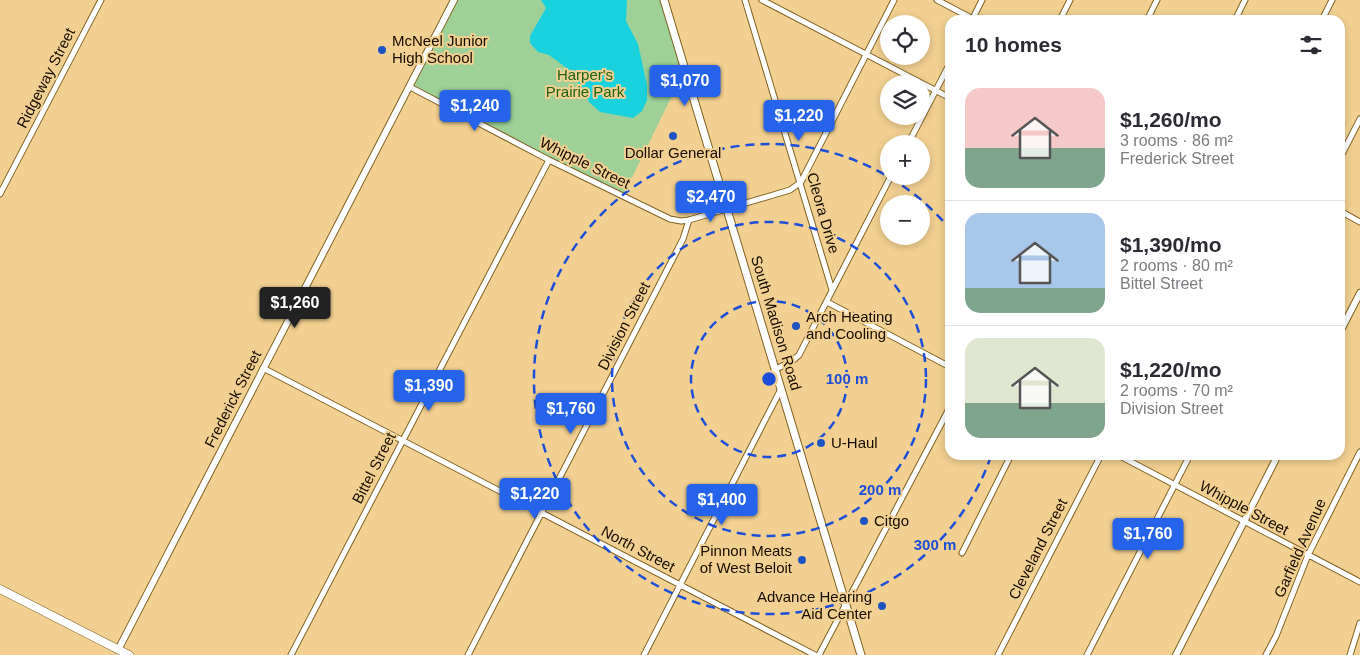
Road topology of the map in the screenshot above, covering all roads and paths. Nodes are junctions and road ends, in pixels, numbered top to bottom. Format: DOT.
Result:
graph roads {
  1 [pos="101,0"];
  2 [pos="454,0"];
  3 [pos="664,0"];
  4 [pos="745,0"];
  5 [pos="762,0"];
  6 [pos="894,0"];
  7 [pos="937,0"];
  8 [pos="982,0"];
  9 [pos="1070,0"];
  10 [pos="1158,0"];
  11 [pos="1245,0"];
  12 [pos="1332,0"];
  13 [pos="964,15"];
  14 [pos="975,15"];
  15 [pos="1062,15"];
  16 [pos="1150,15"];
  17 [pos="1238,15"];
  18 [pos="1324,15"];
  19 [pos="866,54"];
  20 [pos="945,72"];
  21 [pos="410,87"];
  22 [pos="936,90"];
  23 [pos="945,95"];
  24 [pos="1360,119"];
  25 [pos="913,135"];
  26 [pos="1345,148"];
  27 [pos="549,160"];
  28 [pos="800,182"];
  29 [pos="886,185"];
  30 [pos="0,194"];
  31 [pos="727,208"];
  32 [pos="1345,214"];
  33 [pos="689,220"];
  34 [pos="1360,222"];
  35 [pos="832,290"];
  36 [pos="1360,293"];
  37 [pos="826,302"];
  38 [pos="1345,322"];
  39 [pos="945,364"];
  40 [pos="263,368"];
  41 [pos="776,369"];
  42 [pos="782,388"];
  43 [pos="945,416"];
  44 [pos="402,441"];
  45 [pos="1360,452"];
  46 [pos="1008,460"];
  47 [pos="1098,460"];
  48 [pos="1127,460"];
  49 [pos="1187,460"];
  50 [pos="1275,460"];
  51 [pos="1174,486"];
  52 [pos="542,512"];
  53 [pos="1244,522"];
  54 [pos="962,553"];
  55 [pos="1308,555"];
  56 [pos="1360,582"];
  57 [pos="680,584"];
  58 [pos="0,589"];
  59 [pos="846,604"];
  60 [pos="1360,623"];
  61 [pos="118,650"];
  62 [pos="128,655"];
  63 [pos="291,655"];
  64 [pos="468,655"];
  65 [pos="644,655"];
  66 [pos="817,655"];
  67 [pos="861,655"];
  68 [pos="998,655"];
  69 [pos="1087,655"];
  70 [pos="1176,655"];
  71 [pos="1266,655"];
  72 [pos="1350,655"];
  1 -- 30 [label="street, Ridgeway Street"];
  2 -- 21 [label="street, Frederick Street"];
  3 -- 31 [label="main road, South Madison Road"];
  4 -- 28 [label="street, Cleora Drive"];
  5 -- 19 [label="street"];
  6 -- 19 [label="street"];
  7 -- 13 [label="street"];
  8 -- 14 [label="street"];
  9 -- 15 [label="street"];
  10 -- 16 [label="street"];
  11 -- 17 [label="street"];
  12 -- 18 [label="street"];
  19 -- 22 [label="street"];
  19 -- 28 [label="street"];
  20 -- 22 [label="street"];
  21 -- 27 [label="street, Whipple Street"];
  21 -- 40 [label="street, Frederick Street"];
  22 -- 23 [label="street"];
  22 -- 25 [label="street"];
  24 -- 26 [label="street"];
  27 -- 33 [label="street, Whipple Street"];
  27 -- 44 [label="street, Bittel Street"];
  28 -- 31 [label="street, Whipple Street"];
  28 -- 35 [label="street, Cleora Drive"];
  29 -- 35 [label="street"];
  31 -- 33 [label="street, Whipple Street"];
  31 -- 41 [label="main road, South Madison Road"];
  32 -- 34 [label="street"];
  33 -- 52 [label="street, Division Street"];
  35 -- 37 [label="street"];
  36 -- 38 [label="street"];
  37 -- 39 [label="street"];
  37 -- 41 [label="street"];
  40 -- 44 [label="street, North Street"];
  40 -- 61 [label="street, Frederick Street"];
  41 -- 42 [label="main road, South Madison Road"];
  42 -- 57 [label="street"];
  42 -- 59 [label="main road, South Madison Road"];
  43 -- 59 [label="street"];
  44 -- 52 [label="street, North Street"];
  44 -- 63 [label="street, Bittel Street"];
  45 -- 55 [label="street, Garfield Avenue"];
  46 -- 54 [label="street"];
  47 -- 68 [label="street, Cleveland Street"];
  48 -- 51 [label="street, Whipple Street"];
  49 -- 51 [label="street"];
  50 -- 53 [label="street"];
  51 -- 53 [label="street, Whipple Street"];
  51 -- 69 [label="street"];
  52 -- 57 [label="street, North Street"];
  52 -- 64 [label="street, Division Street"];
  53 -- 55 [label="street, Whipple Street"];
  53 -- 70 [label="street"];
  55 -- 56 [label="street, Whipple Street"];
  55 -- 71 [label="street, Garfield Avenue"];
  57 -- 65 [label="street"];
  57 -- 66 [label="street, North Street"];
  58 -- 61 [label="main road"];
  59 -- 66 [label="street"];
  59 -- 67 [label="main road, South Madison Road"];
  60 -- 72 [label="street"];
  61 -- 62 [label="main road"];
}
